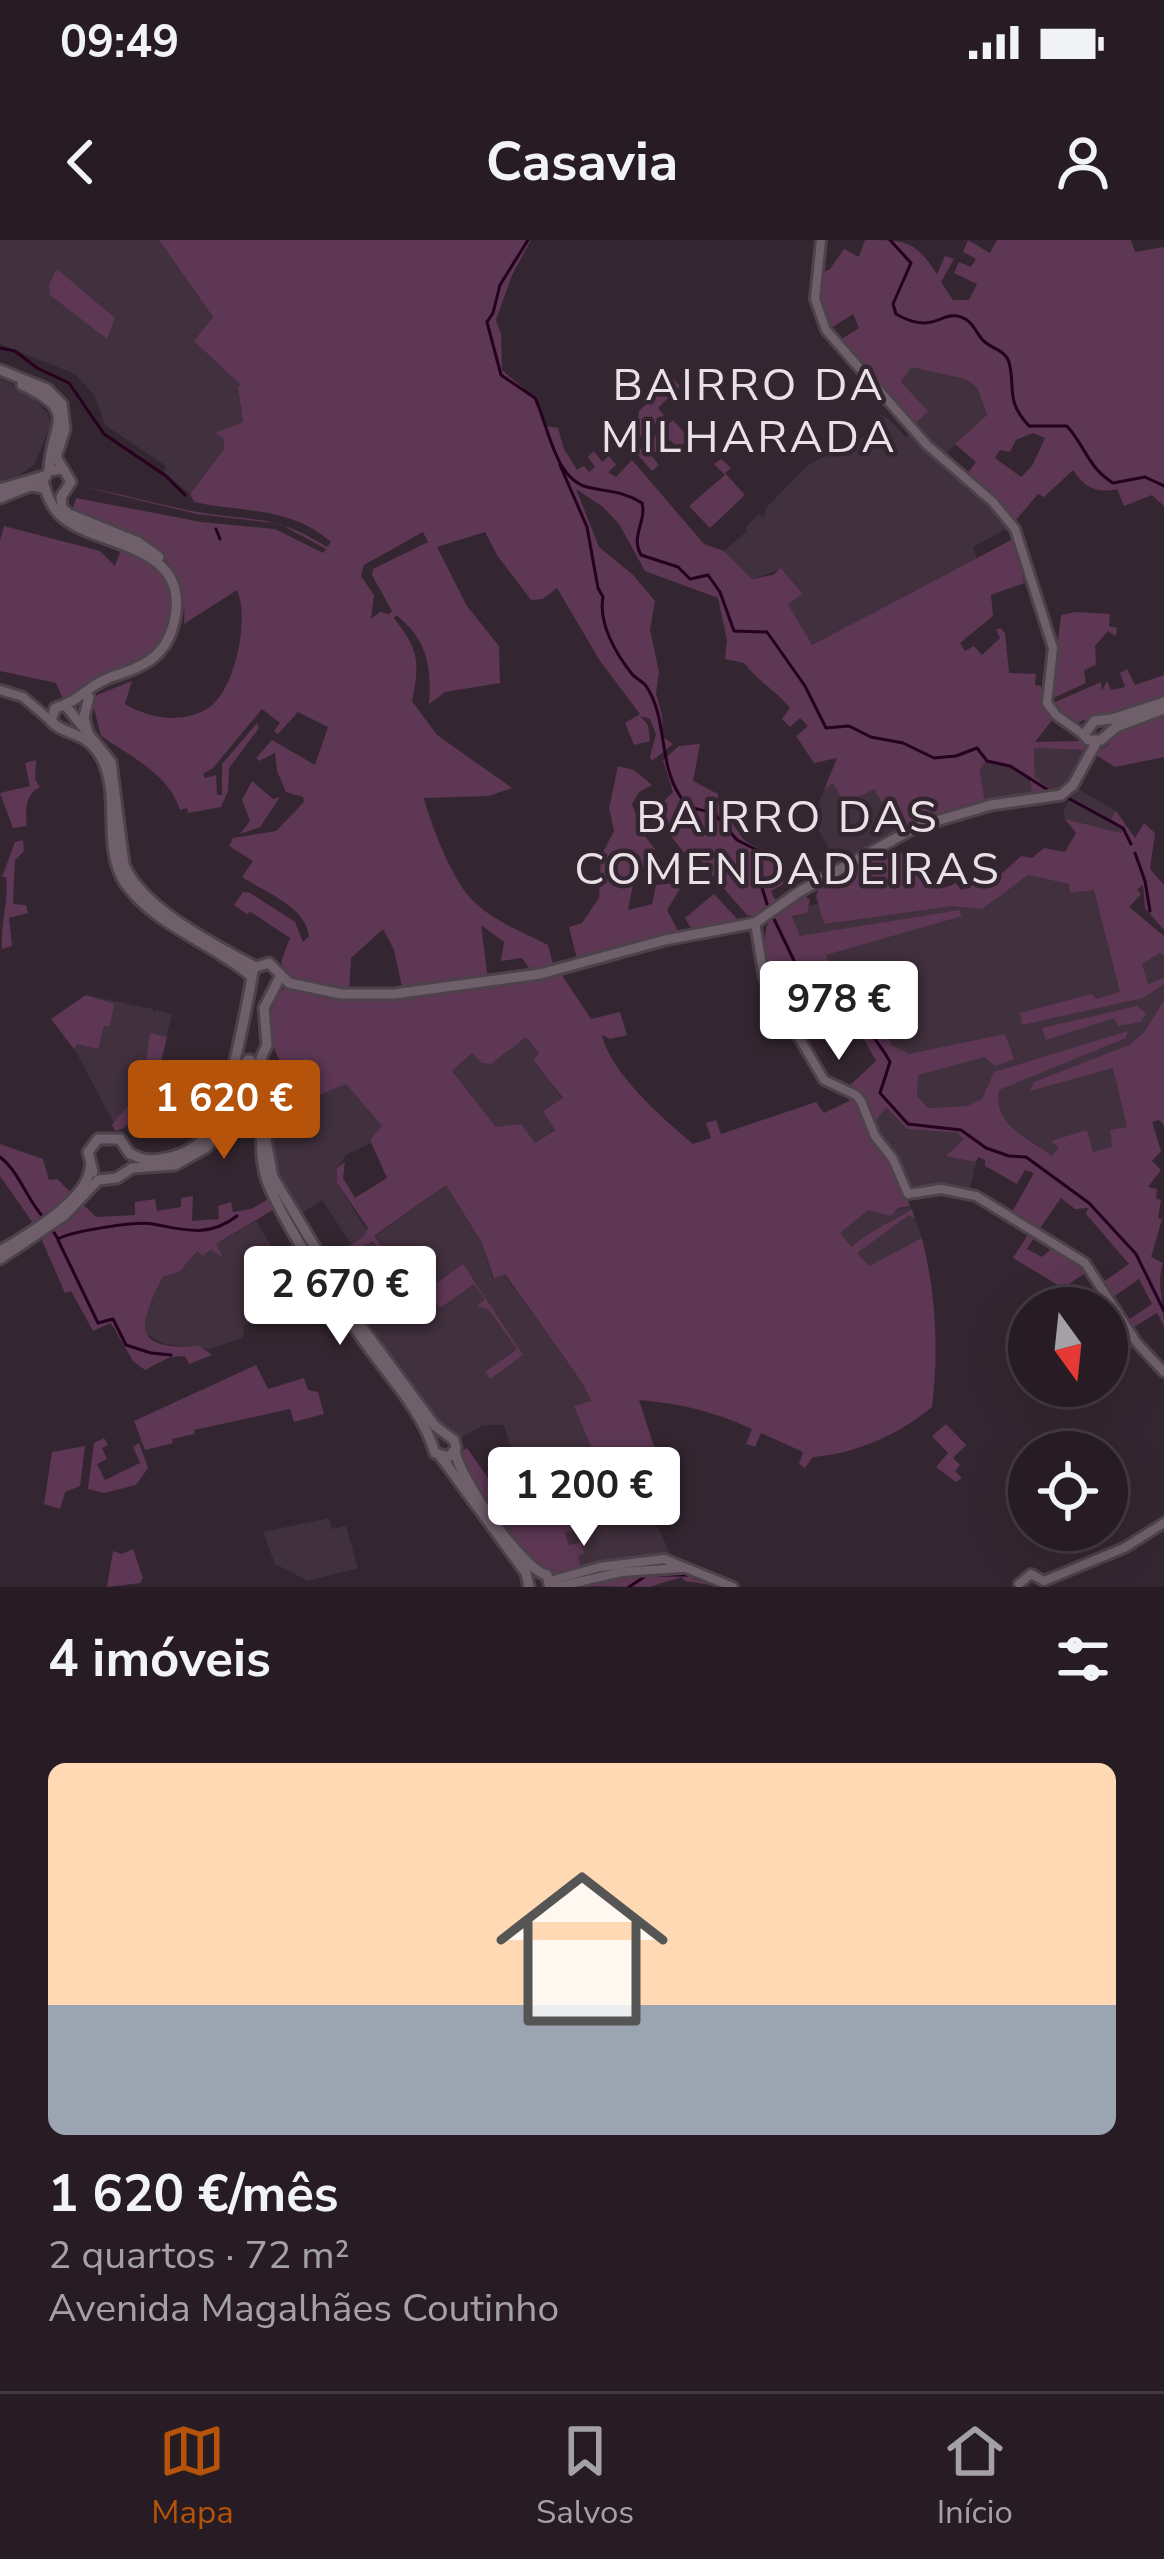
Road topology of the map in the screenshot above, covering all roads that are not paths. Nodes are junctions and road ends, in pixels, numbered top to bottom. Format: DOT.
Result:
graph roads {
  1 [pos="821,240"];
  2 [pos="0,372"];
  3 [pos="49,480"];
  4 [pos="0,494"];
  5 [pos="62,497"];
  6 [pos="0,690"];
  7 [pos="89,697"];
  8 [pos="1164,705"];
  9 [pos="41,709"];
  10 [pos="67,711"];
  11 [pos="51,721"];
  12 [pos="1114,723"];
  13 [pos="65,729"];
  14 [pos="88,733"];
  15 [pos="1089,735"];
  16 [pos="755,923"];
  17 [pos="253,975"];
  18 [pos="280,984"];
  19 [pos="266,1040"];
  20 [pos="239,1043"];
  21 [pos="253,1059"];
  22 [pos="130,1154"];
  23 [pos="90,1168"];
  24 [pos="126,1171"];
  25 [pos="105,1179"];
  26 [pos="57,1217"];
  27 [pos="0,1255"];
  28 [pos="1164,1372"];
  29 [pos="445,1434"];
  30 [pos="433,1442"];
  31 [pos="455,1451"];
  32 [pos="441,1457"];
  33 [pos="1164,1523"];
  34 [pos="532,1580"];
  35 [pos="1044,1584"];
  36 [pos="553,1585"];
  37 [pos="1019,1586"];
  38 [pos="733,1587"];
  1 -- 15 [label="street"];
  2 -- 3 [label="main road"];
  3 -- 4 [label="main road"];
  3 -- 5 [label="main road"];
  3 -- 5 [label="main road"];
  3 -- 10 [label="main road"];
  5 -- 7 [label="main road"];
  6 -- 9 [label="street"];
  7 -- 10 [label="main road"];
  7 -- 14 [label="main road"];
  8 -- 12 [label="main road"];
  9 -- 10 [label="street"];
  9 -- 11 [label="street"];
  10 -- 11 [label="main road"];
  10 -- 13 [label="main road"];
  10 -- 14 [label="main road"];
  11 -- 13 [label="main road"];
  12 -- 15 [label="main road"];
  12 -- 15 [label="main road"];
  13 -- 17 [label="main road"];
  14 -- 17 [label="main road"];
  15 -- 16 [label="main road"];
  16 -- 18 [label="main road"];
  16 -- 28 [label="street"];
  17 -- 18 [label="main road"];
  17 -- 18 [label="main road"];
  17 -- 20 [label="main road"];
  18 -- 19 [label="main road"];
  19 -- 20 [label="main road"];
  19 -- 21 [label="main road"];
  20 -- 21 [label="main road"];
  20 -- 22 [label="main road"];
  21 -- 24 [label="main road"];
  21 -- 29 [label="main road"];
  21 -- 30 [label="main road"];
  22 -- 23 [label="main road"];
  22 -- 24 [label="main road"];
  23 -- 25 [label="main road"];
  23 -- 26 [label="main road"];
  24 -- 25 [label="main road"];
  25 -- 26 [label="main road"];
  26 -- 27 [label="main road"];
  29 -- 30 [label="main road"];
  29 -- 31 [label="main road"];
  30 -- 32 [label="main road"];
  31 -- 32 [label="main road"];
  31 -- 34 [label="main road"];
  32 -- 34 [label="main road"];
  33 -- 35 [label="street"];
  34 -- 36 [label="main road"];
  35 -- 37 [label="street"];
  36 -- 38 [label="street"];
}
